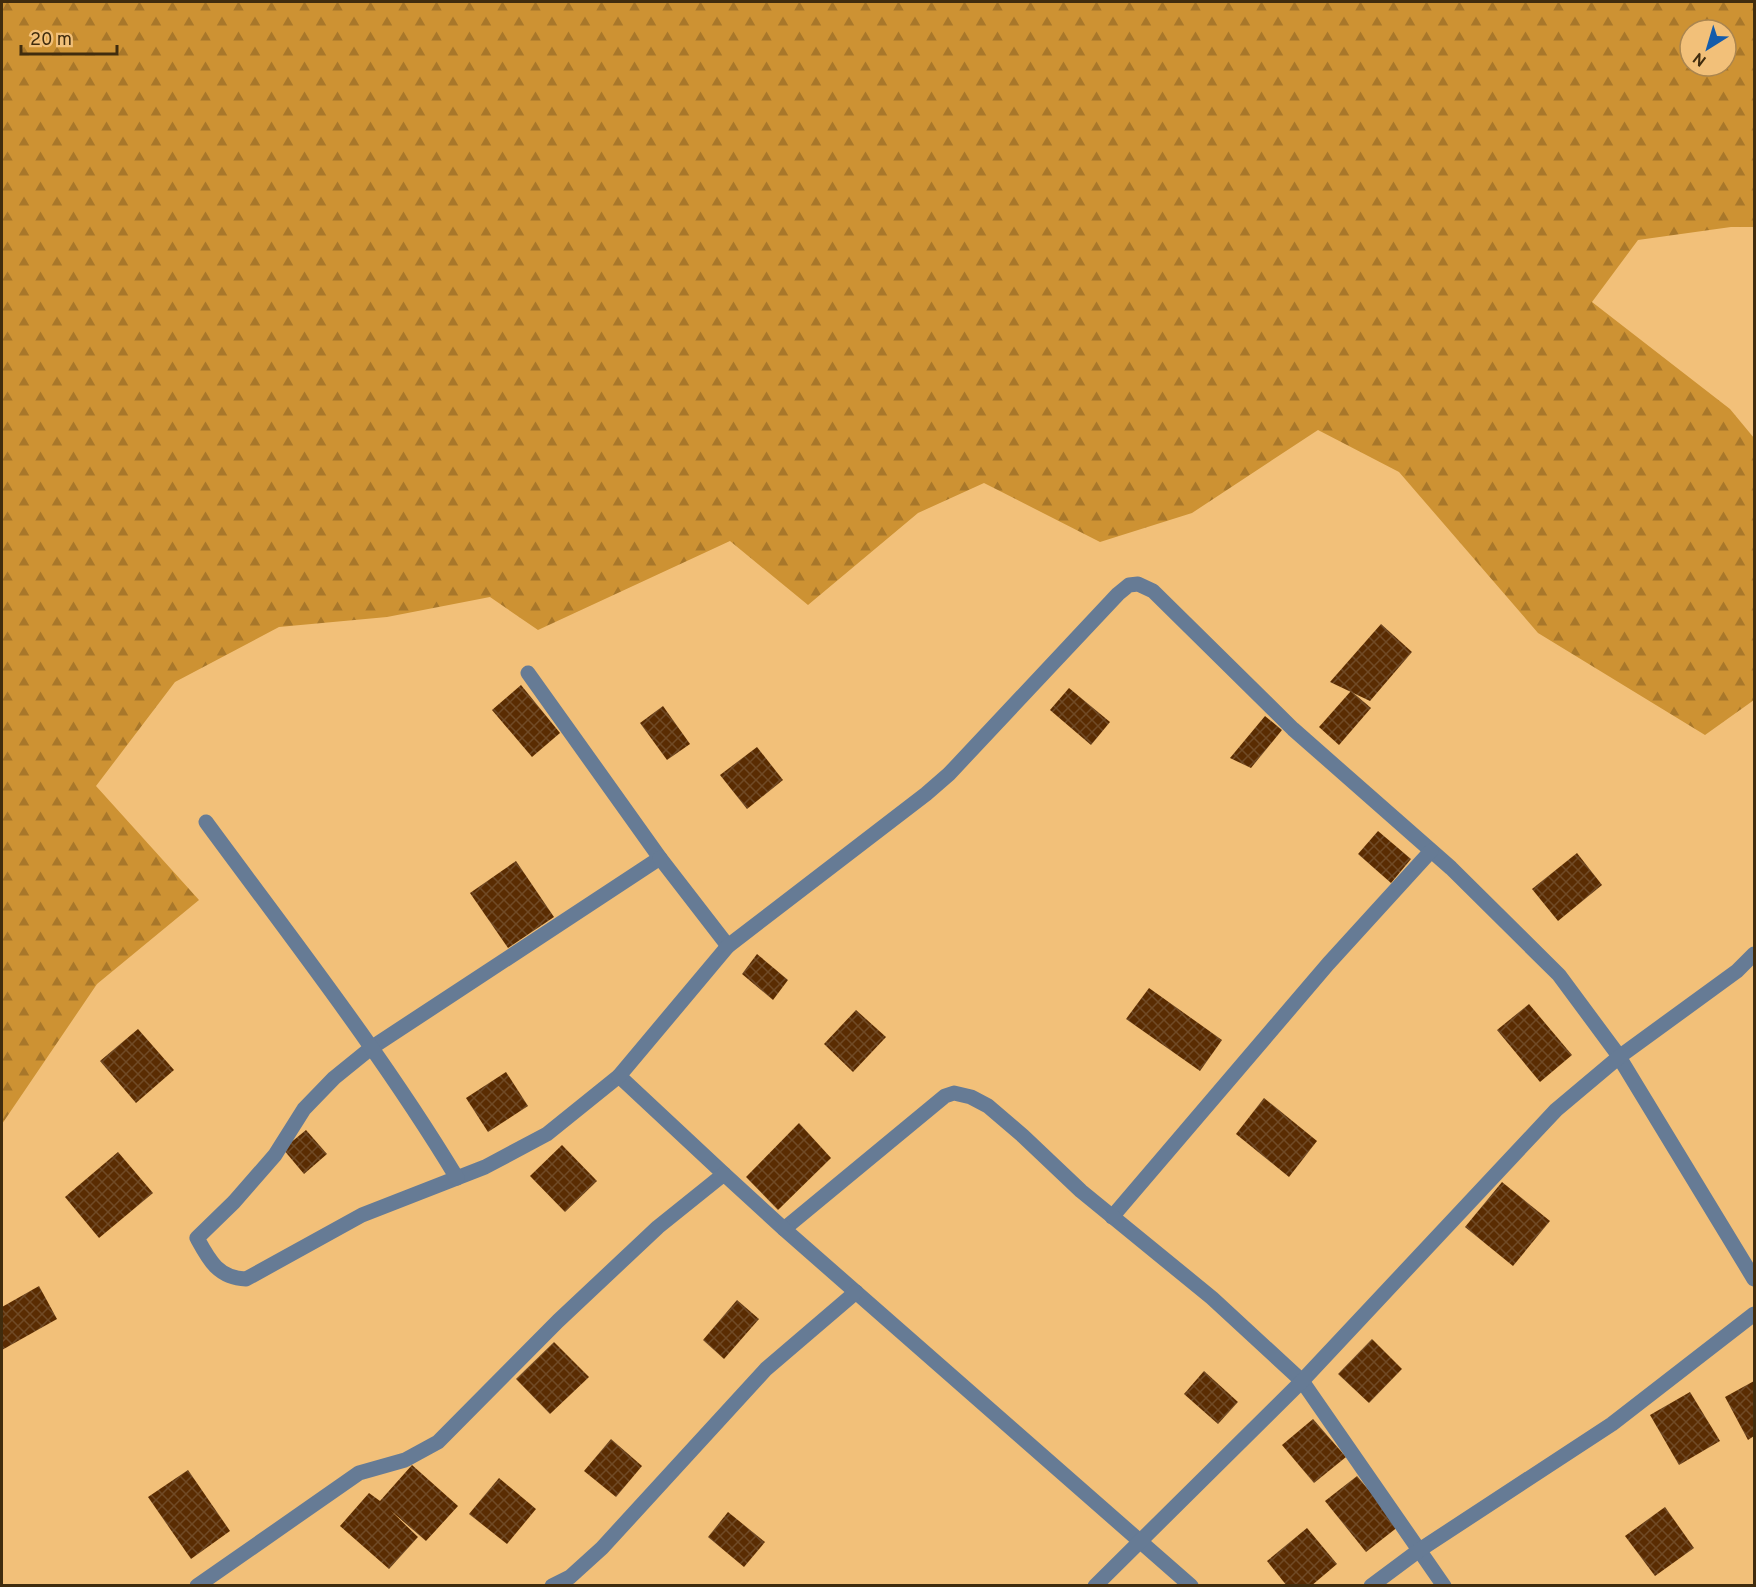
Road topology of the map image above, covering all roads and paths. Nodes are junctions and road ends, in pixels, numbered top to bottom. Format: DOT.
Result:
graph roads {
  1 [pos="528,673"];
  2 [pos="206,822"];
  3 [pos="1431,851"];
  4 [pos="660,858"];
  5 [pos="728,945"];
  6 [pos="1755,954"];
  7 [pos="371,1048"];
  8 [pos="1619,1057"];
  9 [pos="619,1076"];
  10 [pos="724,1174"];
  11 [pos="457,1178"];
  12 [pos="1112,1217"];
  13 [pos="784,1229"];
  14 [pos="1755,1279"];
  15 [pos="856,1292"];
  16 [pos="1755,1314"];
  17 [pos="1302,1381"];
  18 [pos="1140,1542"];
  19 [pos="1419,1551"];
  20 [pos="197,1586"];
  21 [pos="552,1586"];
  22 [pos="1095,1586"];
  23 [pos="1191,1586"];
  24 [pos="1371,1586"];
  25 [pos="1444,1586"];
  1 -- 4 [label="street"];
  2 -- 7 [label="street"];
  3 -- 5 [label="street"];
  3 -- 8 [label="street"];
  3 -- 12 [label="street"];
  4 -- 5 [label="street"];
  4 -- 7 [label="street"];
  5 -- 9 [label="street"];
  6 -- 8 [label="street"];
  7 -- 11 [label="street"];
  7 -- 11 [label="street"];
  8 -- 14 [label="street"];
  8 -- 17 [label="street"];
  9 -- 10 [label="street"];
  9 -- 11 [label="street"];
  10 -- 13 [label="street"];
  10 -- 20 [label="street"];
  12 -- 13 [label="street"];
  12 -- 17 [label="street"];
  13 -- 15 [label="street"];
  15 -- 18 [label="street"];
  15 -- 21 [label="street"];
  16 -- 19 [label="street"];
  17 -- 18 [label="street"];
  17 -- 19 [label="street"];
  18 -- 22 [label="street"];
  18 -- 23 [label="street"];
  19 -- 24 [label="street"];
  19 -- 25 [label="street"];
}
